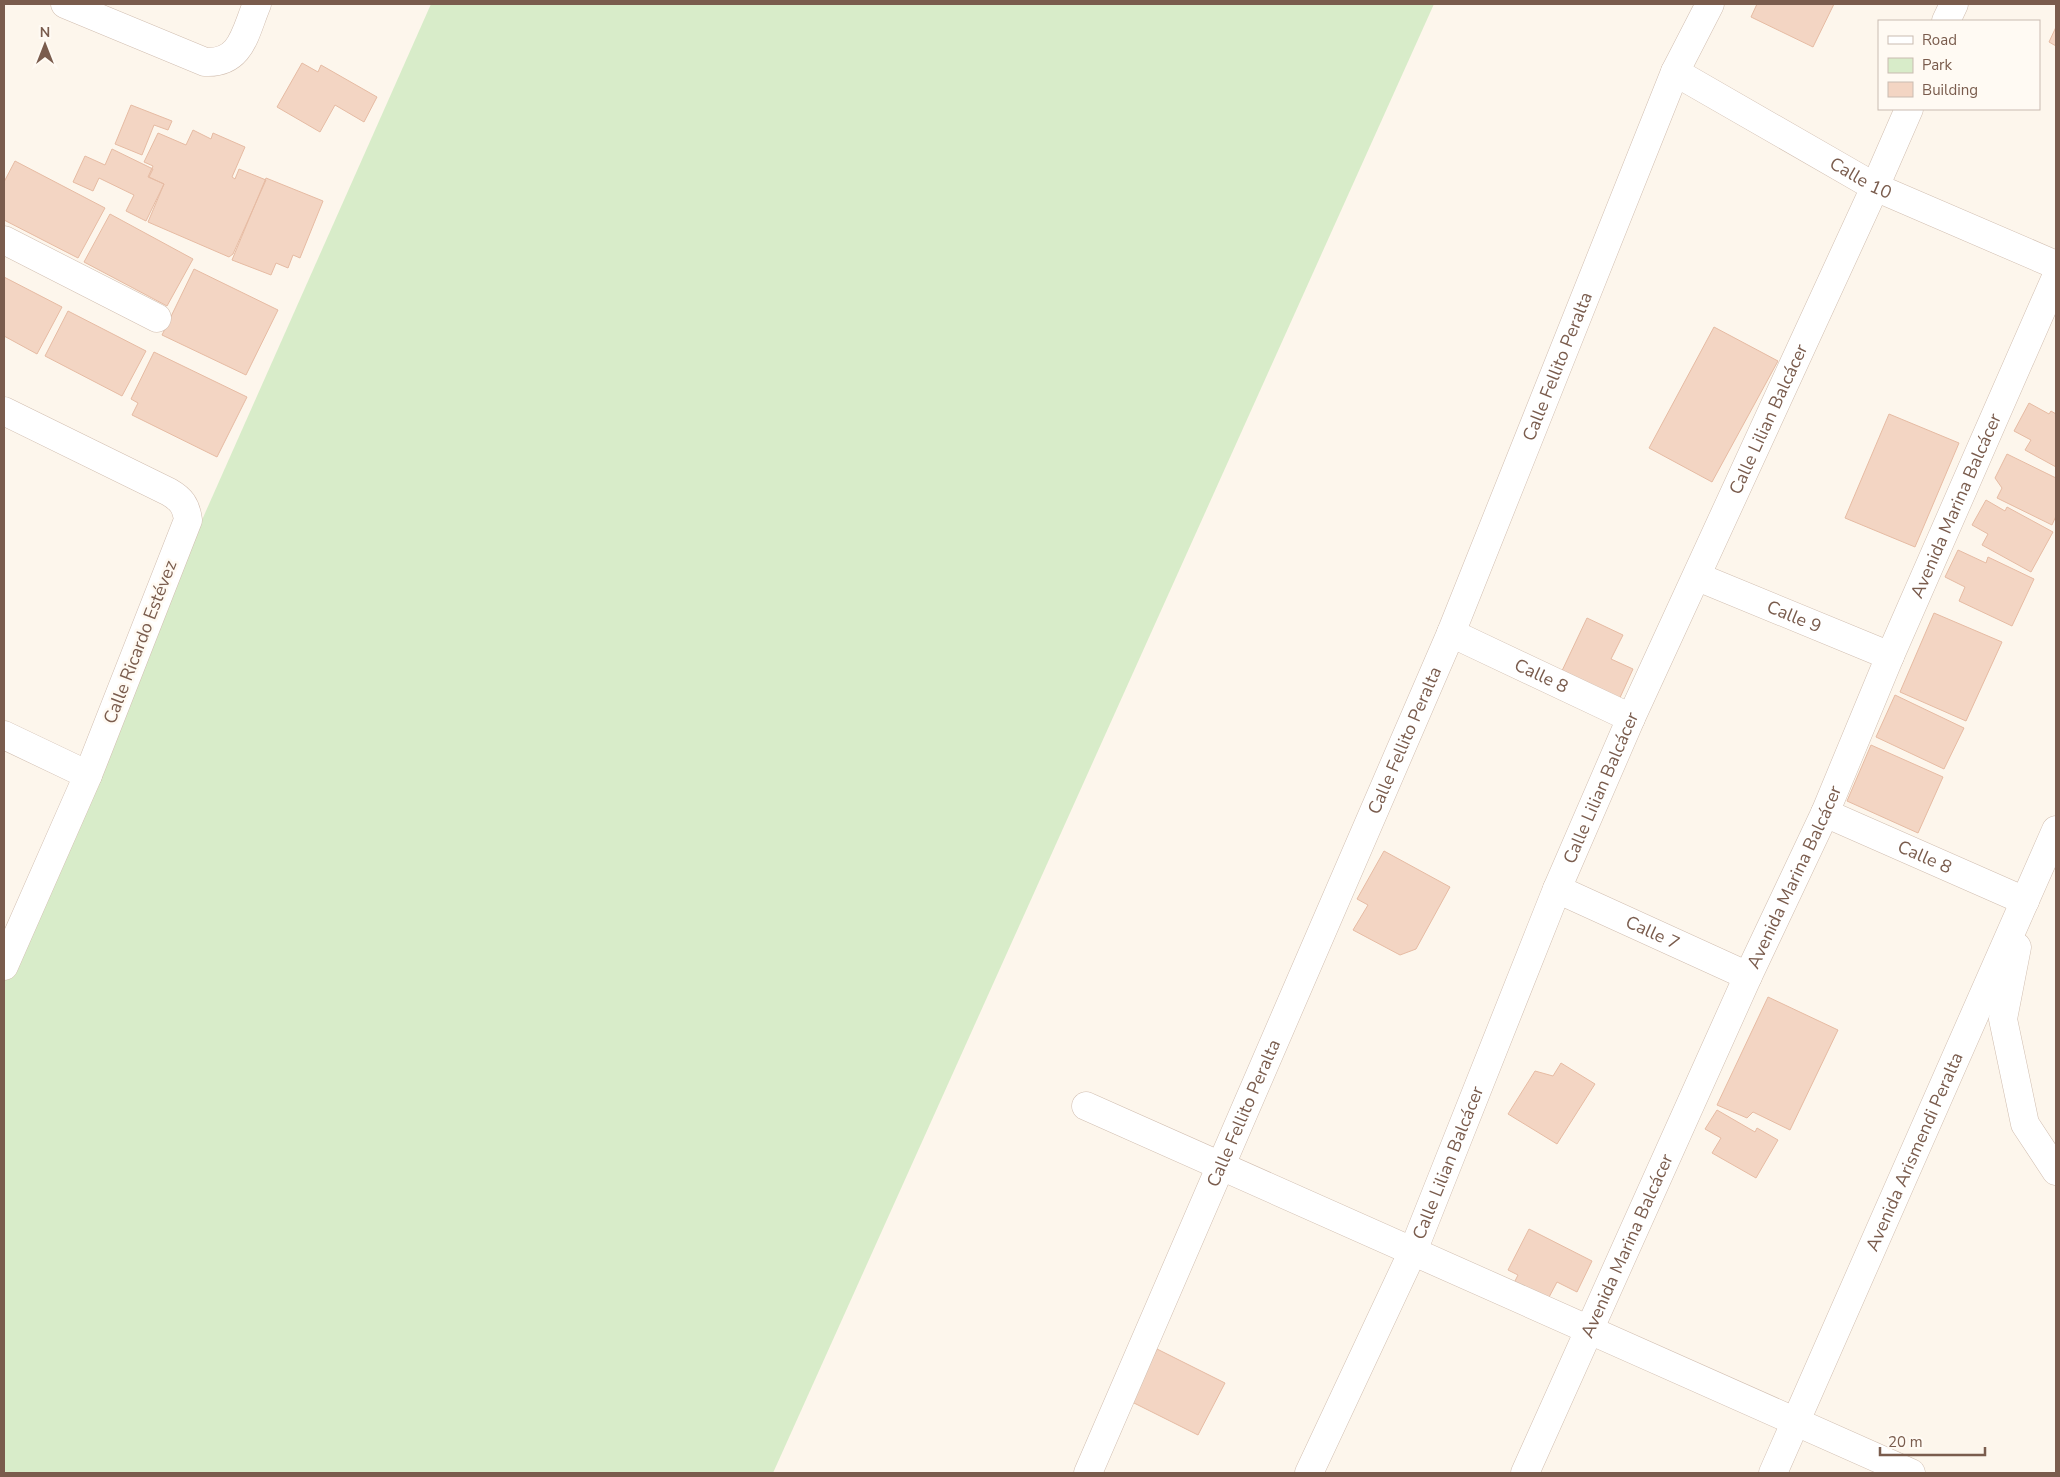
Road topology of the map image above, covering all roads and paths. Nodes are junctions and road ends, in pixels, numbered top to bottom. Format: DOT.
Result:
graph roads {
  1 [pos="65,4"];
  2 [pos="257,4"];
  3 [pos="1710,4"];
  4 [pos="1954,4"];
  5 [pos="1946,20"];
  6 [pos="1676,72"];
  7 [pos="1909,110"];
  8 [pos="1875,187"];
  9 [pos="4,240"];
  10 [pos="2056,265"];
  11 [pos="2056,277"];
  12 [pos="157,318"];
  13 [pos="4,411"];
  14 [pos="1698,577"];
  15 [pos="1451,633"];
  16 [pos="1890,656"];
  17 [pos="1631,718"];
  18 [pos="4,735"];
  19 [pos="88,775"];
  20 [pos="1824,813"];
  21 [pos="2056,830"];
  22 [pos="2056,860"];
  23 [pos="1557,889"];
  24 [pos="2025,901"];
  25 [pos="4,966"];
  26 [pos="1748,976"];
  27 [pos="1086,1106"];
  28 [pos="1222,1168"];
  29 [pos="2056,1170"];
  30 [pos="1413,1251"];
  31 [pos="1589,1330"];
  32 [pos="1796,1422"];
  33 [pos="1088,1473"];
  34 [pos="1309,1473"];
  35 [pos="1525,1473"];
  36 [pos="1773,1473"];
  37 [pos="1911,1473"];
  1 -- 2 [label="street"];
  3 -- 6 [label="street, Calle Fellito Peralta"];
  4 -- 5 [label="street"];
  6 -- 8 [label="street, Calle 10"];
  6 -- 15 [label="street, Calle Fellito Peralta"];
  7 -- 8 [label="street, Calle Lilian Balcácer"];
  8 -- 10 [label="street, Calle 10"];
  8 -- 14 [label="street, Calle Lilian Balcácer"];
  9 -- 12 [label="street"];
  11 -- 16 [label="street, Avenida Marina Balcácer"];
  13 -- 19 [label="street, Calle Ricardo Estévez"];
  14 -- 16 [label="street, Calle 9"];
  14 -- 17 [label="street, Calle Lilian Balcácer"];
  15 -- 17 [label="street, Calle 8"];
  15 -- 28 [label="street, Calle Fellito Peralta"];
  16 -- 20 [label="street, Avenida Marina Balcácer"];
  17 -- 23 [label="street, Calle Lilian Balcácer"];
  18 -- 19 [label="street"];
  19 -- 25 [label="street, Calle Ricardo Estévez"];
  20 -- 24 [label="street, Calle 8"];
  20 -- 26 [label="street, Avenida Marina Balcácer"];
  21 -- 24 [label="street, Avenida Arismendi Peralta"];
  22 -- 24 [label="street"];
  23 -- 26 [label="street, Calle 7"];
  23 -- 30 [label="street, Calle Lilian Balcácer"];
  24 -- 29 [label="street"];
  24 -- 32 [label="street, Avenida Arismendi Peralta"];
  26 -- 31 [label="street, Avenida Marina Balcácer"];
  27 -- 28 [label="street"];
  28 -- 30 [label="street"];
  28 -- 33 [label="street, Calle Fellito Peralta"];
  30 -- 31 [label="street"];
  30 -- 34 [label="street, Calle Lilian Balcácer"];
  31 -- 32 [label="street"];
  31 -- 35 [label="street, Avenida Marina Balcácer"];
  32 -- 36 [label="street, Avenida Arismendi Peralta"];
  32 -- 37 [label="street"];
}
